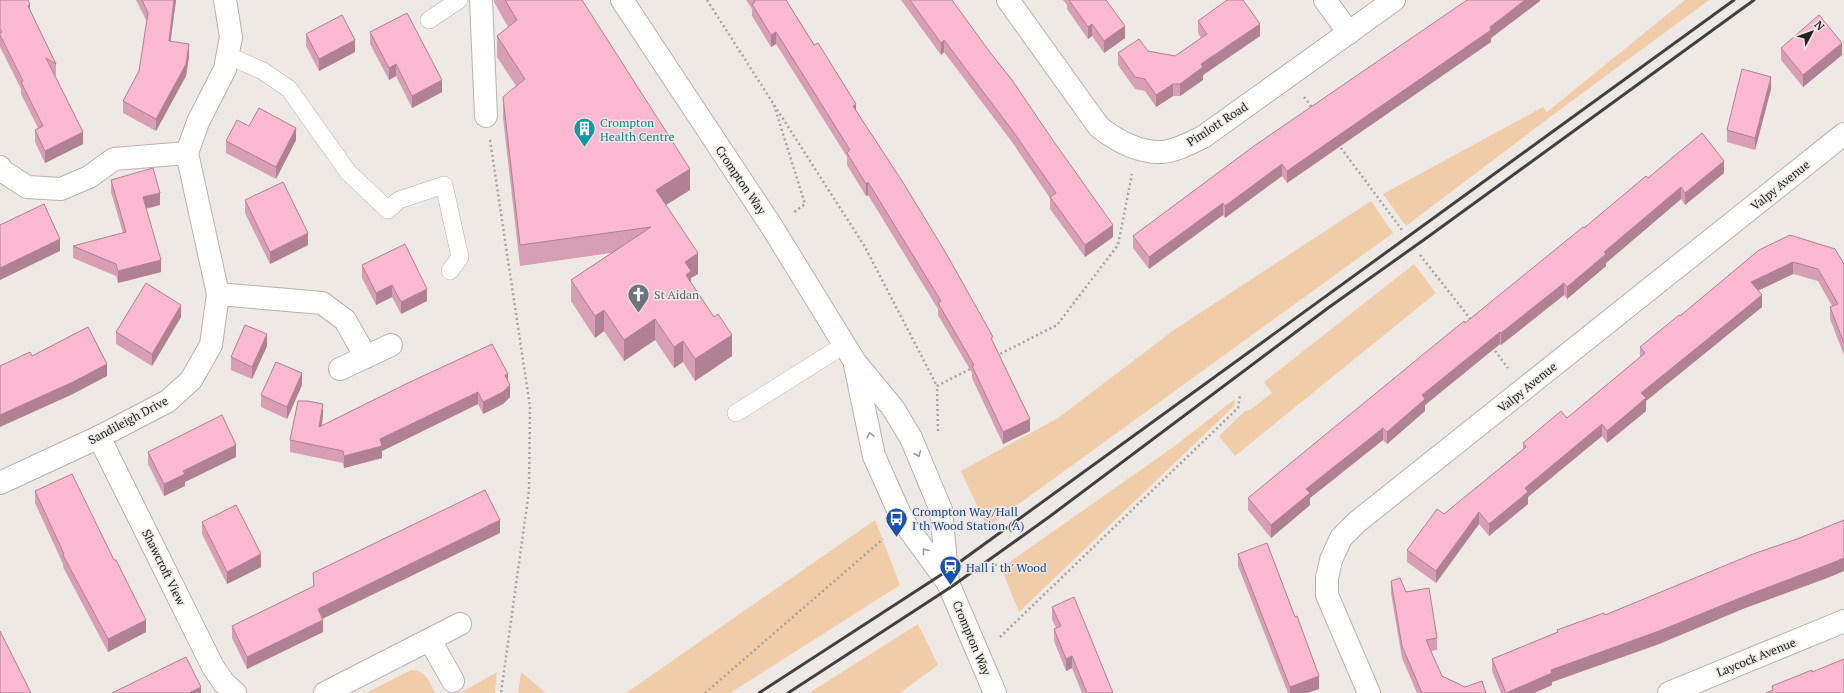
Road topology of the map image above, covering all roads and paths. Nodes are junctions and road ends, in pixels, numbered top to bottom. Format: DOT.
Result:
graph roads {
  1 [pos="225,0"];
  2 [pos="459,0"];
  3 [pos="481,0"];
  4 [pos="622,0"];
  5 [pos="707,0"];
  6 [pos="1008,0"];
  7 [pos="1325,0"];
  8 [pos="1394,0"];
  9 [pos="429,20"];
  10 [pos="1348,33"];
  11 [pos="227,55"];
  12 [pos="1289,76"];
  13 [pos="773,100"];
  14 [pos="1314,110"];
  15 [pos="486,116"];
  16 [pos="1843,137"];
  17 [pos="1337,142"];
  18 [pos="1137,148"];
  19 [pos="188,153"];
  20 [pos="0,169"];
  21 [pos="772,227"];
  22 [pos="1402,230"];
  23 [pos="1420,255"];
  24 [pos="450,271"];
  25 [pos="218,294"];
  26 [pos="1473,323"];
  27 [pos="1487,341"];
  28 [pos="391,345"];
  29 [pos="850,354"];
  30 [pos="366,357"];
  31 [pos="993,357"];
  32 [pos="979,364"];
  33 [pos="340,369"];
  34 [pos="937,386"];
  35 [pos="1525,388"];
  36 [pos="1240,395"];
  37 [pos="736,413"];
  38 [pos="938,432"];
  39 [pos="99,437"];
  40 [pos="0,483"];
  41 [pos="885,537"];
  42 [pos="948,583"];
  43 [pos="1844,621"];
  44 [pos="460,624"];
  45 [pos="430,640"];
  46 [pos="980,656"];
  47 [pos="453,680"];
  48 [pos="235,693"];
  49 [pos="325,693"];
  50 [pos="501,693"];
  51 [pos="705,693"];
  52 [pos="995,693"];
  53 [pos="1369,693"];
  54 [pos="1669,693"];
  1 -- 11 [label="main road, Sandileigh Drive"];
  2 -- 9 [label="lane"];
  3 -- 15 [label="main road"];
  4 -- 21 [label="main road, Crompton Way"];
  5 -- 13 [label="path"];
  6 -- 18 [label="main road, Pimlott Road"];
  7 -- 10 [label="main road"];
  8 -- 10 [label="main road, Pimlott Road"];
  10 -- 12 [label="main road, Pimlott Road"];
  11 -- 19 [label="main road, Sandileigh Drive"];
  11 -- 24 [label="lane"];
  12 -- 14 [label="path"];
  12 -- 18 [label="main road, Pimlott Road"];
  13 -- 21 [label="path"];
  13 -- 34 [label="path"];
  15 -- 50 [label="path"];
  16 -- 35 [label="main road, Valpy Avenue"];
  17 -- 22 [label="path"];
  18 -- 31 [label="path"];
  19 -- 20 [label="main road"];
  19 -- 25 [label="main road, Sandileigh Drive"];
  21 -- 29 [label="main road, Crompton Way"];
  23 -- 26 [label="path"];
  25 -- 30 [label="main road"];
  25 -- 39 [label="main road, Sandileigh Drive"];
  27 -- 35 [label="path"];
  28 -- 30 [label="main road"];
  29 -- 37 [label="lane"];
  42 -- 29 [label="main road, Crompton Way, one-way"];
  29 -- 42 [label="main road, Crompton Way, one-way"];
  30 -- 33 [label="main road"];
  32 -- 34 [label="path"];
  34 -- 38 [label="path"];
  35 -- 53 [label="main road, Valpy Avenue"];
  36 -- 46 [label="path"];
  39 -- 40 [label="main road, Sandileigh Drive"];
  39 -- 48 [label="main road, Shawcroft View"];
  41 -- 51 [label="path"];
  42 -- 46 [label="main road, Crompton Way"];
  43 -- 54 [label="main road, Laycock Avenue"];
  44 -- 45 [label="main road"];
  45 -- 47 [label="main road"];
  45 -- 49 [label="main road"];
  46 -- 52 [label="main road, Crompton Way"];
}
